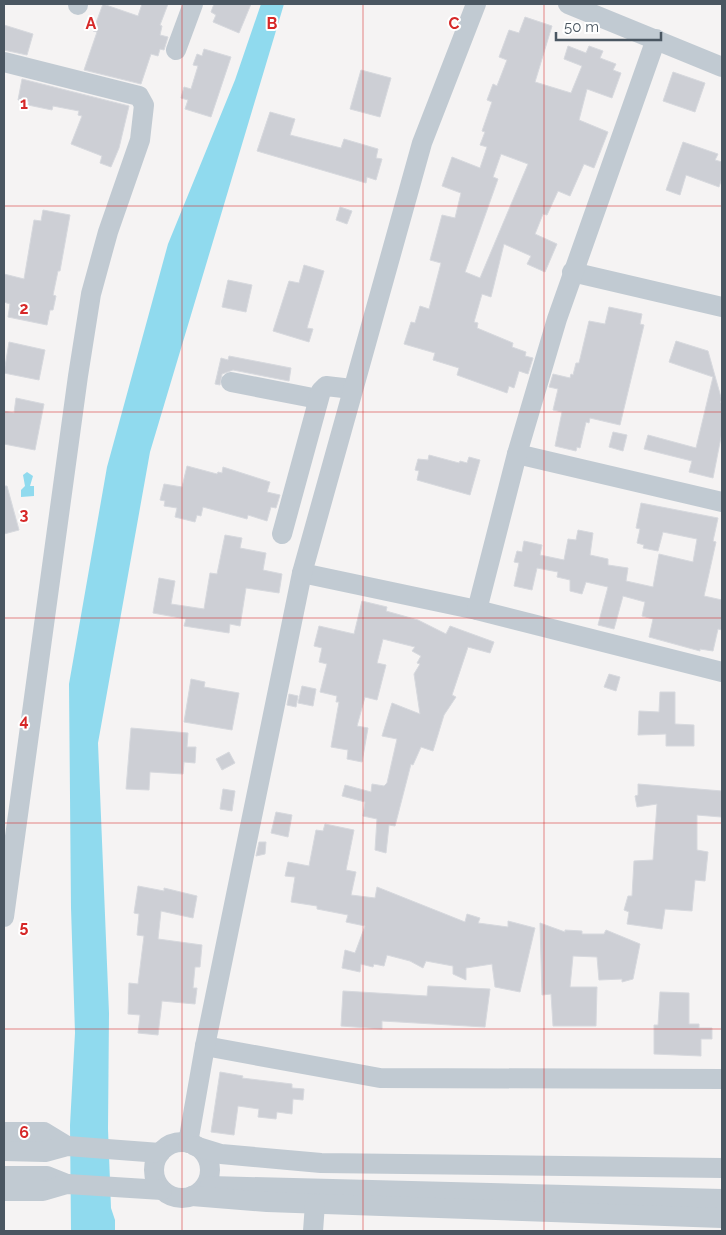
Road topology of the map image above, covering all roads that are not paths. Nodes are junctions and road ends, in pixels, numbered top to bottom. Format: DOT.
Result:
graph roads {
  1 [pos="193,4"];
  2 [pos="476,4"];
  3 [pos="568,4"];
  4 [pos="656,39"];
  5 [pos="176,50"];
  6 [pos="4,62"];
  7 [pos="722,67"];
  8 [pos="572,272"];
  9 [pos="722,307"];
  10 [pos="232,382"];
  11 [pos="352,390"];
  12 [pos="318,399"];
  13 [pos="517,454"];
  14 [pos="722,502"];
  15 [pos="282,534"];
  16 [pos="302,573"];
  17 [pos="477,610"];
  18 [pos="722,672"];
  19 [pos="4,917"];
  20 [pos="205,1046"];
  21 [pos="722,1079"];
  22 [pos="4,1132"];
  23 [pos="192,1145"];
  24 [pos="67,1146"];
  25 [pos="4,1151"];
  26 [pos="160,1153"];
  27 [pos="722,1168"];
  28 [pos="4,1176"];
  29 [pos="67,1184"];
  30 [pos="162,1190"];
  31 [pos="4,1191"];
  32 [pos="199,1191"];
  33 [pos="722,1199"];
  34 [pos="315,1204"];
  35 [pos="722,1218"];
  36 [pos="313,1231"];
  1 -- 5 [label="street"];
  2 -- 11 [label="street"];
  3 -- 4 [label="street"];
  4 -- 7 [label="street"];
  4 -- 8 [label="street"];
  6 -- 19 [label="street"];
  8 -- 9 [label="street"];
  8 -- 13 [label="street"];
  10 -- 12 [label="street"];
  11 -- 12 [label="street"];
  11 -- 16 [label="street"];
  12 -- 15 [label="street"];
  13 -- 14 [label="street"];
  13 -- 17 [label="street"];
  16 -- 17 [label="street"];
  16 -- 20 [label="street"];
  17 -- 18 [label="street"];
  20 -- 21 [label="street"];
  20 -- 23 [label="street"];
  22 -- 24 [label="street"];
  23 -- 26 [label="street"];
  23 -- 27 [label="street"];
  23 -- 32 [label="street"];
  24 -- 25 [label="street"];
  24 -- 26 [label="street"];
  26 -- 30 [label="street"];
  28 -- 29 [label="street"];
  29 -- 30 [label="street"];
  29 -- 31 [label="street"];
  30 -- 32 [label="street"];
  32 -- 33 [label="street"];
  32 -- 34 [label="street"];
  34 -- 35 [label="street"];
  34 -- 36 [label="street"];
}
